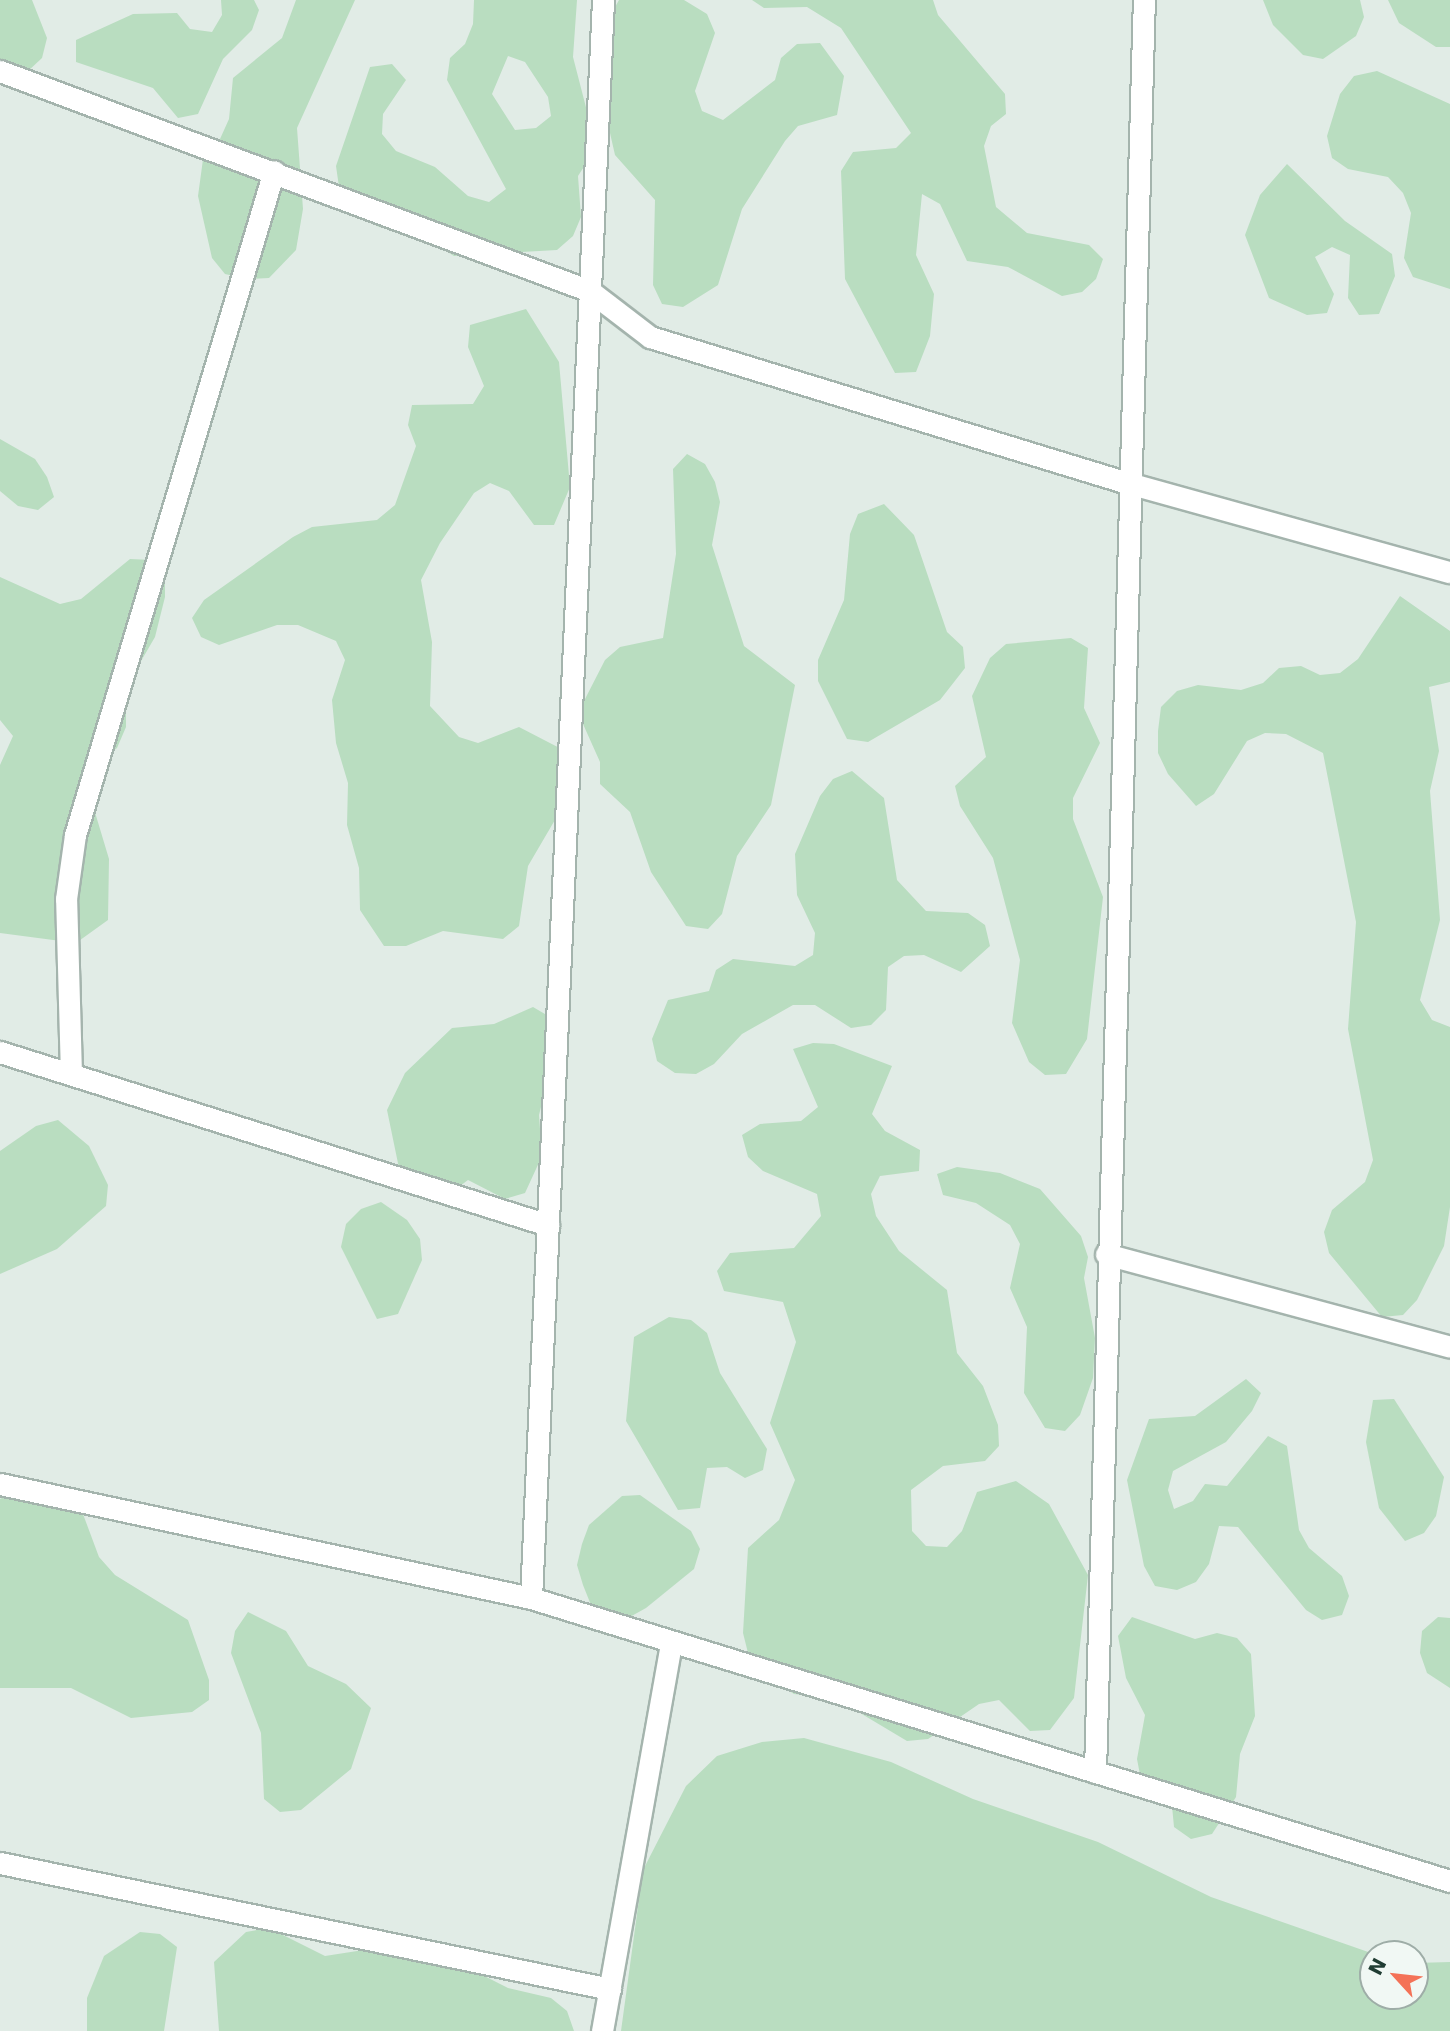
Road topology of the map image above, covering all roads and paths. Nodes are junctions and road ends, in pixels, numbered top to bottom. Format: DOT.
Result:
graph roads {
  1 [pos="603,0"];
  2 [pos="1144,0"];
  3 [pos="0,71"];
  4 [pos="274,171"];
  5 [pos="590,291"];
  6 [pos="1128,483"];
  7 [pos="1450,572"];
  8 [pos="0,1052"];
  9 [pos="71,1074"];
  10 [pos="548,1225"];
  11 [pos="1106,1254"];
  12 [pos="1450,1348"];
  13 [pos="0,1484"];
  14 [pos="531,1598"];
  15 [pos="671,1645"];
  16 [pos="1095,1772"];
  17 [pos="0,1863"];
  18 [pos="1450,1881"];
  19 [pos="610,1989"];
  20 [pos="602,2031"];
  1 -- 5 [label="street"];
  2 -- 6 [label="street"];
  3 -- 4 [label="street"];
  4 -- 5 [label="street"];
  4 -- 9 [label="street"];
  5 -- 6 [label="street"];
  5 -- 10 [label="street"];
  6 -- 7 [label="street"];
  6 -- 11 [label="street"];
  8 -- 9 [label="street"];
  9 -- 10 [label="street"];
  10 -- 14 [label="street"];
  11 -- 12 [label="street"];
  11 -- 16 [label="street"];
  13 -- 14 [label="street"];
  14 -- 15 [label="street"];
  15 -- 16 [label="street"];
  15 -- 19 [label="street"];
  16 -- 18 [label="street"];
  17 -- 19 [label="street"];
  19 -- 20 [label="street"];
}
